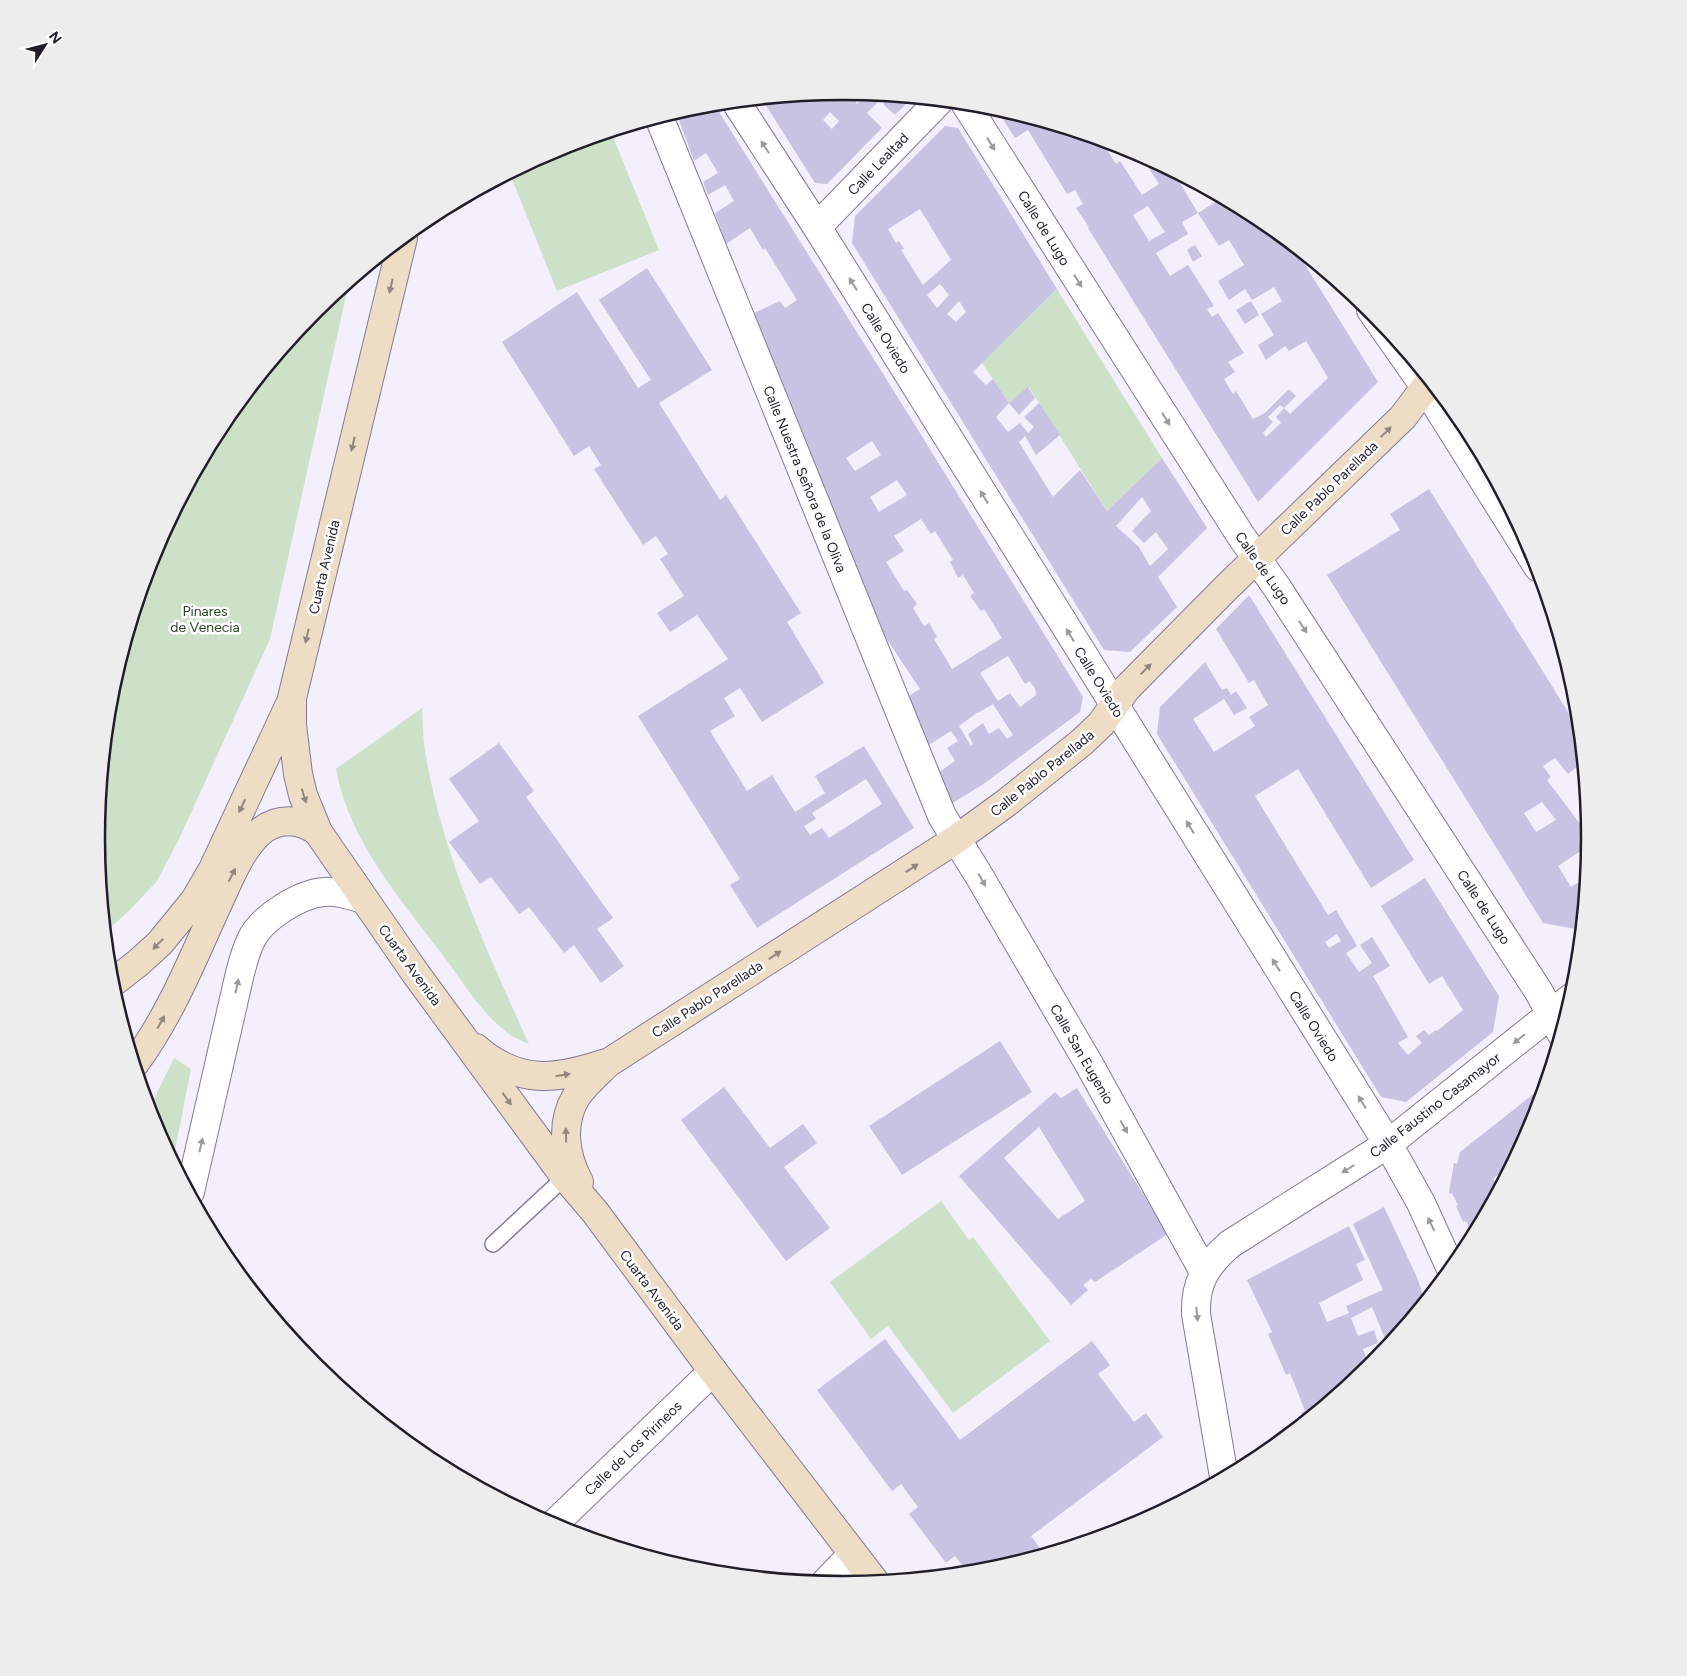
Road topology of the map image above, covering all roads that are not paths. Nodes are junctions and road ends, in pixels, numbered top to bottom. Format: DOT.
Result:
graph roads {
  1 [pos="935,106"];
  2 [pos="739,107"];
  3 [pos="970,111"];
  4 [pos="661,123"];
  5 [pos="817,227"];
  6 [pos="401,248"];
  7 [pos="1426,385"];
  8 [pos="1436,398"];
  9 [pos="1506,514"];
  10 [pos="1256,559"];
  11 [pos="292,698"];
  12 [pos="1114,706"];
  13 [pos="318,832"];
  14 [pos="956,840"];
  15 [pos="363,899"];
  16 [pos="119,978"];
  17 [pos="1560,1013"];
  18 [pos="1559,1017"];
  19 [pos="458,1032"];
  20 [pos="139,1056"];
  21 [pos="608,1063"];
  22 [pos="1388,1144"];
  23 [pos="565,1177"];
  24 [pos="192,1183"];
  25 [pos="595,1212"];
  26 [pos="493,1244"];
  27 [pos="1447,1261"];
  28 [pos="1211,1263"];
  29 [pos="713,1372"];
  30 [pos="1223,1471"];
  31 [pos="559,1519"];
  32 [pos="853,1554"];
  33 [pos="869,1575"];
  34 [pos="832,1576"];
  1 -- 5 [label="street, Calle Lealtad"];
  5 -- 2 [label="street, Calle Oviedo, one-way"];
  3 -- 10 [label="street, Calle de Lugo, one-way"];
  4 -- 14 [label="street, Calle Nuestra Señora de la Oliva"];
  12 -- 5 [label="street, Calle Oviedo, one-way"];
  6 -- 11 [label="street, Cuarta Avenida, one-way"];
  10 -- 7 [label="street, Calle Pablo Parellada, one-way"];
  8 -- 9 [label="street"];
  12 -- 10 [label="street, Calle Pablo Parellada, one-way"];
  10 -- 17 [label="street, Calle de Lugo, one-way"];
  11 -- 13 [label="street, Cuarta Avenida, one-way"];
  11 -- 16 [label="street, one-way"];
  12 -- 14 [label="street, Calle Pablo Parellada"];
  22 -- 12 [label="street, Calle Oviedo, one-way"];
  13 -- 15 [label="street, Cuarta Avenida"];
  20 -- 13 [label="street, one-way"];
  21 -- 14 [label="street, Calle Pablo Parellada, one-way"];
  14 -- 28 [label="street, Calle San Eugenio, one-way"];
  15 -- 19 [label="street, Cuarta Avenida"];
  24 -- 15 [label="street, one-way"];
  18 -- 22 [label="street, Calle Faustino Casamayor, one-way"];
  19 -- 21 [label="street, Calle Pablo Parellada, one-way"];
  19 -- 23 [label="street, Cuarta Avenida, one-way"];
  25 -- 21 [label="street, Calle Pablo Parellada, one-way"];
  27 -- 22 [label="street, Calle Oviedo, one-way"];
  22 -- 28 [label="street, Calle Faustino Casamayor, one-way"];
  23 -- 25 [label="street, Cuarta Avenida"];
  23 -- 26 [label="lane"];
  25 -- 29 [label="street, Cuarta Avenida"];
  28 -- 30 [label="street, one-way"];
  29 -- 31 [label="street, Calle de Los Pirineos"];
  29 -- 32 [label="street, Cuarta Avenida"];
  32 -- 33 [label="street, Cuarta Avenida"];
  32 -- 34 [label="street"];
}
